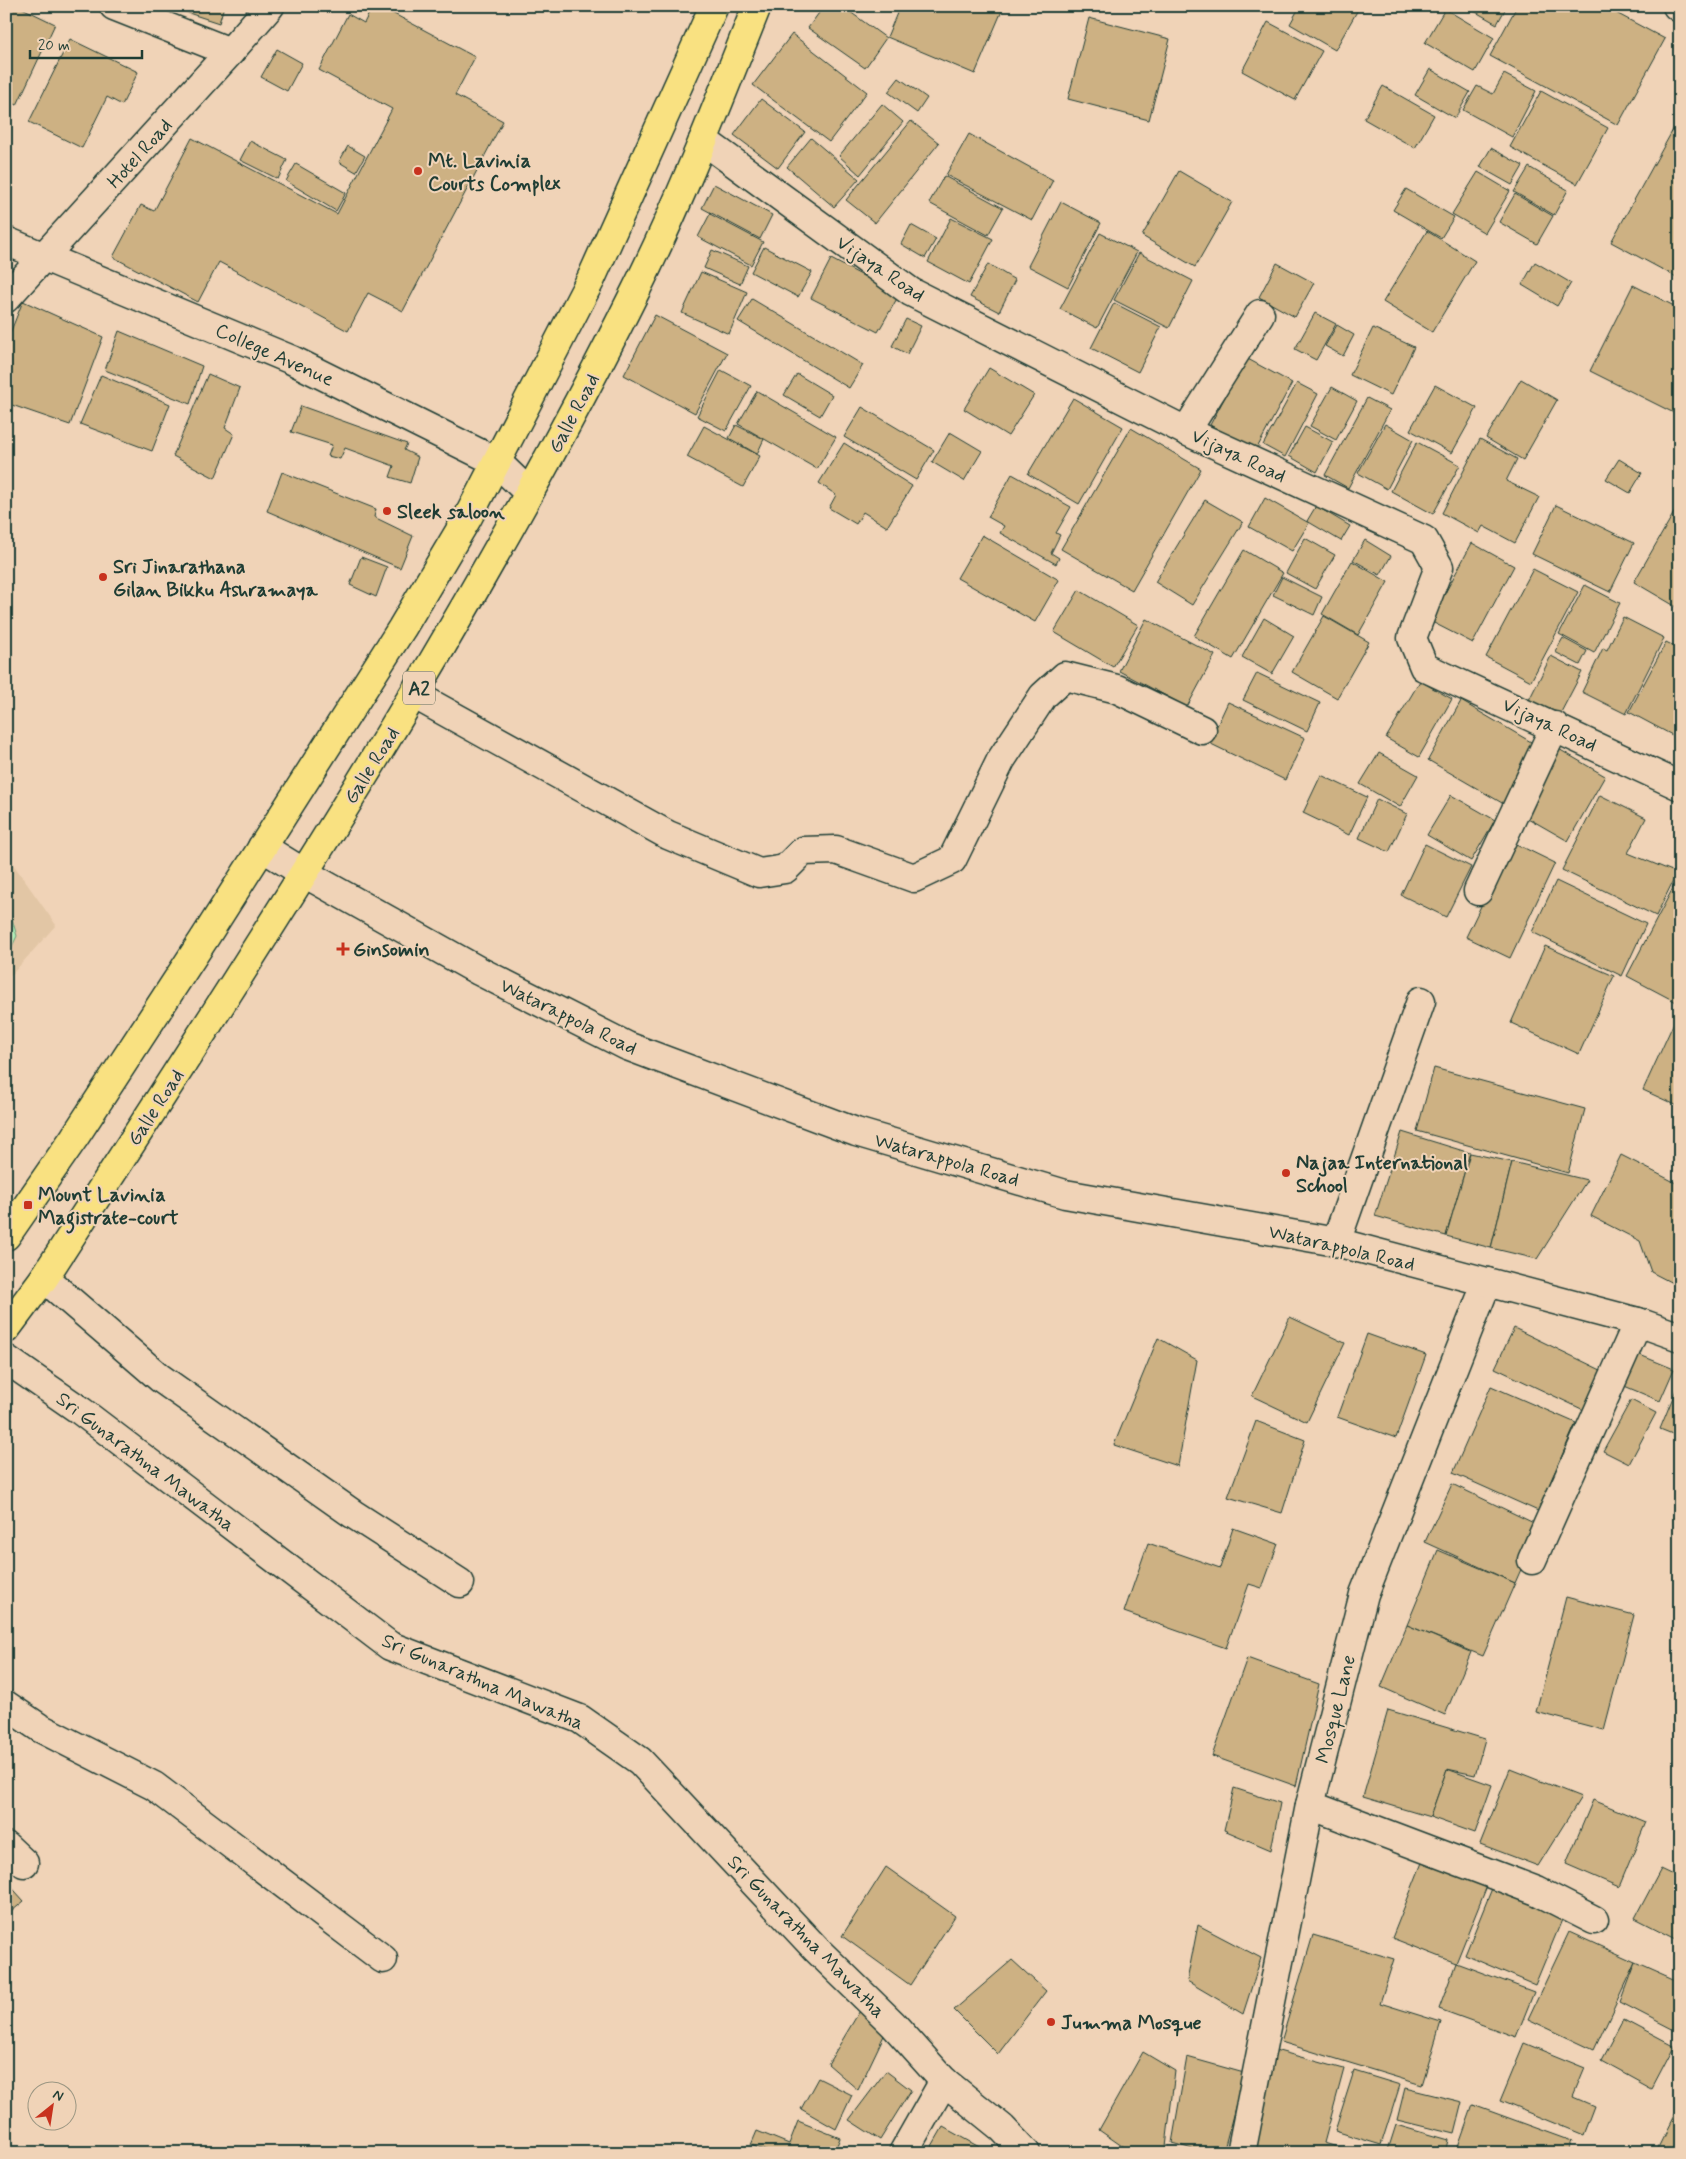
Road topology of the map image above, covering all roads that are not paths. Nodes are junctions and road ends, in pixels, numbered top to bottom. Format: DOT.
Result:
graph roads {
  1 [pos="114,6"];
  2 [pos="270,6"];
  3 [pos="714,6"];
  4 [pos="757,6"];
  5 [pos="230,52"];
  6 [pos="703,140"];
  7 [pos="6,241"];
  8 [pos="46,256"];
  9 [pos="6,298"];
  10 [pos="1260,314"];
  11 [pos="1186,431"];
  12 [pos="497,462"];
  13 [pos="529,493"];
  14 [pos="414,695"];
  15 [pos="1555,726"];
  16 [pos="1202,730"];
  17 [pos="1680,786"];
  18 [pos="262,847"];
  19 [pos="304,873"];
  20 [pos="1478,890"];
  21 [pos="1421,1001"];
  22 [pos="6,1236"];
  23 [pos="1336,1242"];
  24 [pos="44,1278"];
  25 [pos="1487,1282"];
  26 [pos="1638,1322"];
  27 [pos="6,1329"];
  28 [pos="1680,1337"];
  29 [pos="6,1359"];
  30 [pos="1532,1560"];
  31 [pos="460,1583"];
  32 [pos="6,1705"];
  33 [pos="1310,1805"];
  34 [pos="1594,1920"];
  35 [pos="383,1959"];
  36 [pos="944,2081"];
  37 [pos="903,2153"];
  38 [pos="1026,2153"];
  39 [pos="1241,2153"];
  1 -- 5 [label="street"];
  2 -- 5 [label="street, Hotel Road"];
  3 -- 12 [label="highway, A2"];
  4 -- 6 [label="highway, Galle Road / A2"];
  5 -- 8 [label="street, Hotel Road"];
  6 -- 11 [label="street, Vijaya Road"];
  6 -- 13 [label="highway, Galle Road / A2"];
  7 -- 8 [label="street, College Avenue"];
  8 -- 9 [label="street, Hotel Road"];
  8 -- 12 [label="street, College Avenue"];
  10 -- 11 [label="street"];
  11 -- 15 [label="street, Vijaya Road"];
  12 -- 13 [label="street, College Avenue"];
  12 -- 18 [label="highway, A2"];
  13 -- 14 [label="highway, Galle Road / A2"];
  14 -- 16 [label="street"];
  14 -- 19 [label="highway, Galle Road / A2"];
  15 -- 17 [label="street, Vijaya Road"];
  15 -- 20 [label="street"];
  18 -- 19 [label="street, Watarappola Road"];
  18 -- 22 [label="highway, A2"];
  19 -- 23 [label="street, Watarappola Road"];
  19 -- 24 [label="highway, Galle Road / A2"];
  21 -- 23 [label="street"];
  23 -- 25 [label="street, Watarappola Road"];
  24 -- 27 [label="highway, Galle Road / A2"];
  24 -- 31 [label="street"];
  25 -- 26 [label="street, Watarappola Road"];
  25 -- 33 [label="street, Mosque Lane"];
  26 -- 28 [label="street, Watarappola Road"];
  26 -- 30 [label="street"];
  29 -- 36 [label="street, Sri Gunarathna Mawatha"];
  32 -- 35 [label="street"];
  33 -- 34 [label="street"];
  33 -- 39 [label="street, Mosque Lane"];
  36 -- 37 [label="street"];
  36 -- 38 [label="street, Sri Gunarathna Mawatha"];
}
